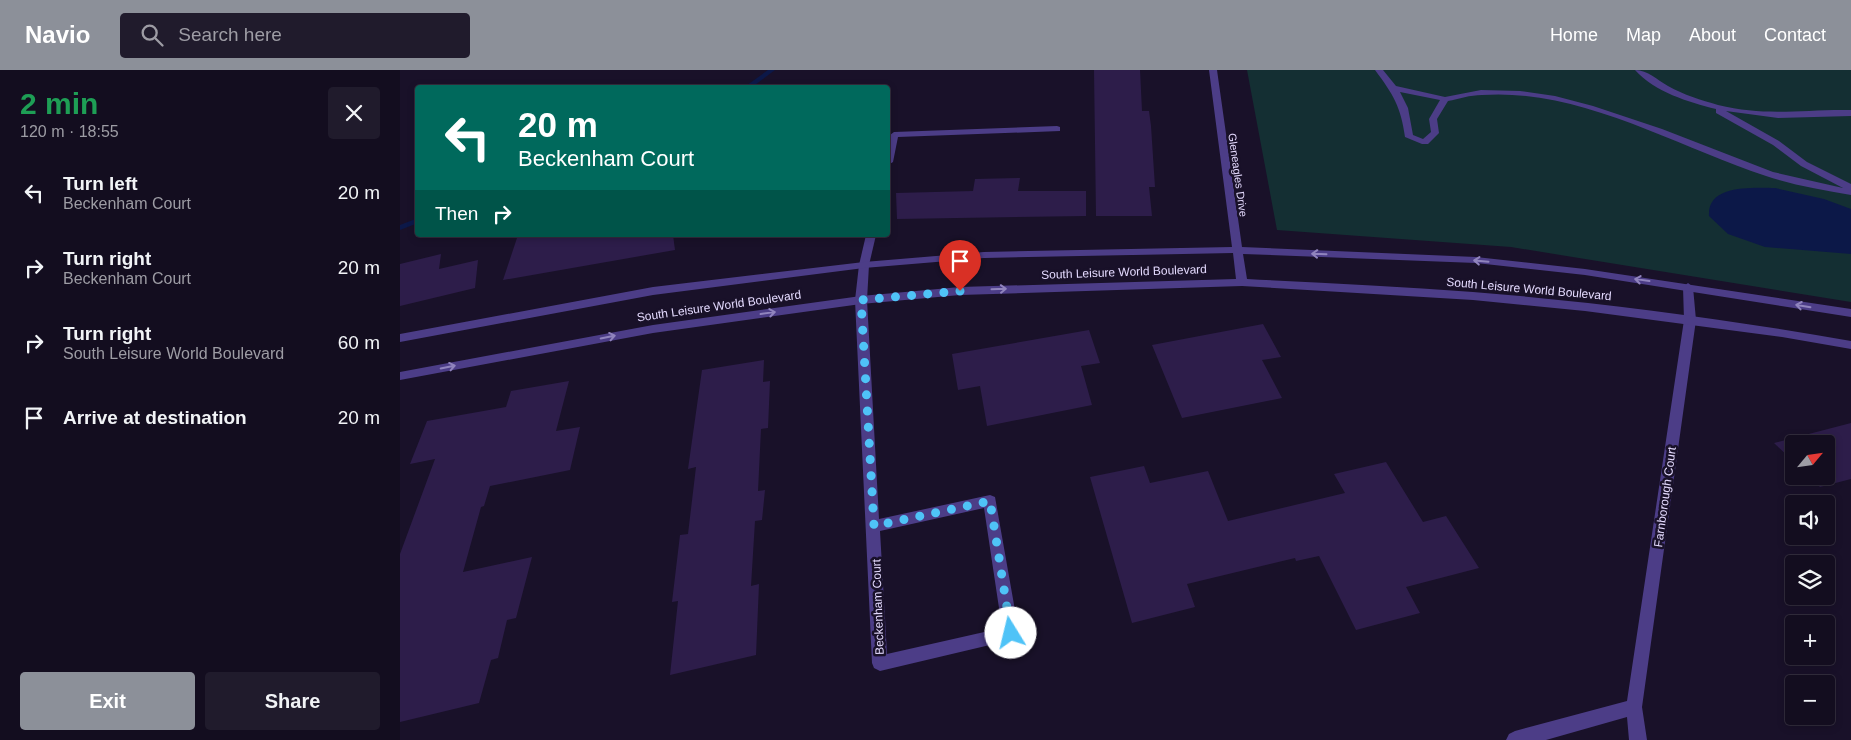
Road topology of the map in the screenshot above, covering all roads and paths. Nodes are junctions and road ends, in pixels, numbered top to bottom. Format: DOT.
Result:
graph roads {
  1 [pos="1213,70"];
  2 [pos="1379,70"];
  3 [pos="1639,70"];
  4 [pos="1394,88"];
  5 [pos="1444,99"];
  6 [pos="1697,100"];
  7 [pos="1851,113"];
  8 [pos="1057,130"];
  9 [pos="890,153"];
  10 [pos="1851,188"];
  11 [pos="1851,192"];
  12 [pos="871,237"];
  13 [pos="1237,250"];
  14 [pos="864,264"];
  15 [pos="1242,282"];
  16 [pos="1688,287"];
  17 [pos="861,300"];
  18 [pos="1851,314"];
  19 [pos="1690,320"];
  20 [pos="400,338"];
  21 [pos="1851,345"];
  22 [pos="400,376"];
  23 [pos="874,526"];
  24 [pos="1634,707"];
  25 [pos="1515,740"];
  26 [pos="1638,740"];
  1 -- 13 [label="street, Gleneagles Drive"];
  2 -- 4 [label="street"];
  3 -- 6 [label="street"];
  4 -- 5 [label="street"];
  4 -- 5 [label="street"];
  5 -- 11 [label="street"];
  6 -- 7 [label="street"];
  6 -- 10 [label="street"];
  8 -- 9 [label="street"];
  12 -- 14 [label="street, Beckenham Court"];
  13 -- 14 [label="street, South Leisure World Boulevard"];
  13 -- 15 [label="street, Gleneagles Drive"];
  16 -- 13 [label="street, South Leisure World Boulevard, one-way"];
  14 -- 17 [label="street, Beckenham Court"];
  14 -- 20 [label="street, South Leisure World Boulevard"];
  17 -- 15 [label="street, South Leisure World Boulevard, one-way"];
  15 -- 19 [label="street, South Leisure World Boulevard"];
  18 -- 16 [label="street, South Leisure World Boulevard, one-way"];
  16 -- 19 [label="street, Farnborough Court"];
  22 -- 17 [label="street, South Leisure World Boulevard, one-way"];
  17 -- 23 [label="street, Beckenham Court"];
  19 -- 21 [label="street, South Leisure World Boulevard"];
  19 -- 24 [label="street, Farnborough Court"];
  23 -- 23 [label="street, Beckenham Court"];
  24 -- 25 [label="street"];
  24 -- 26 [label="street, Farnborough Court"];
}
